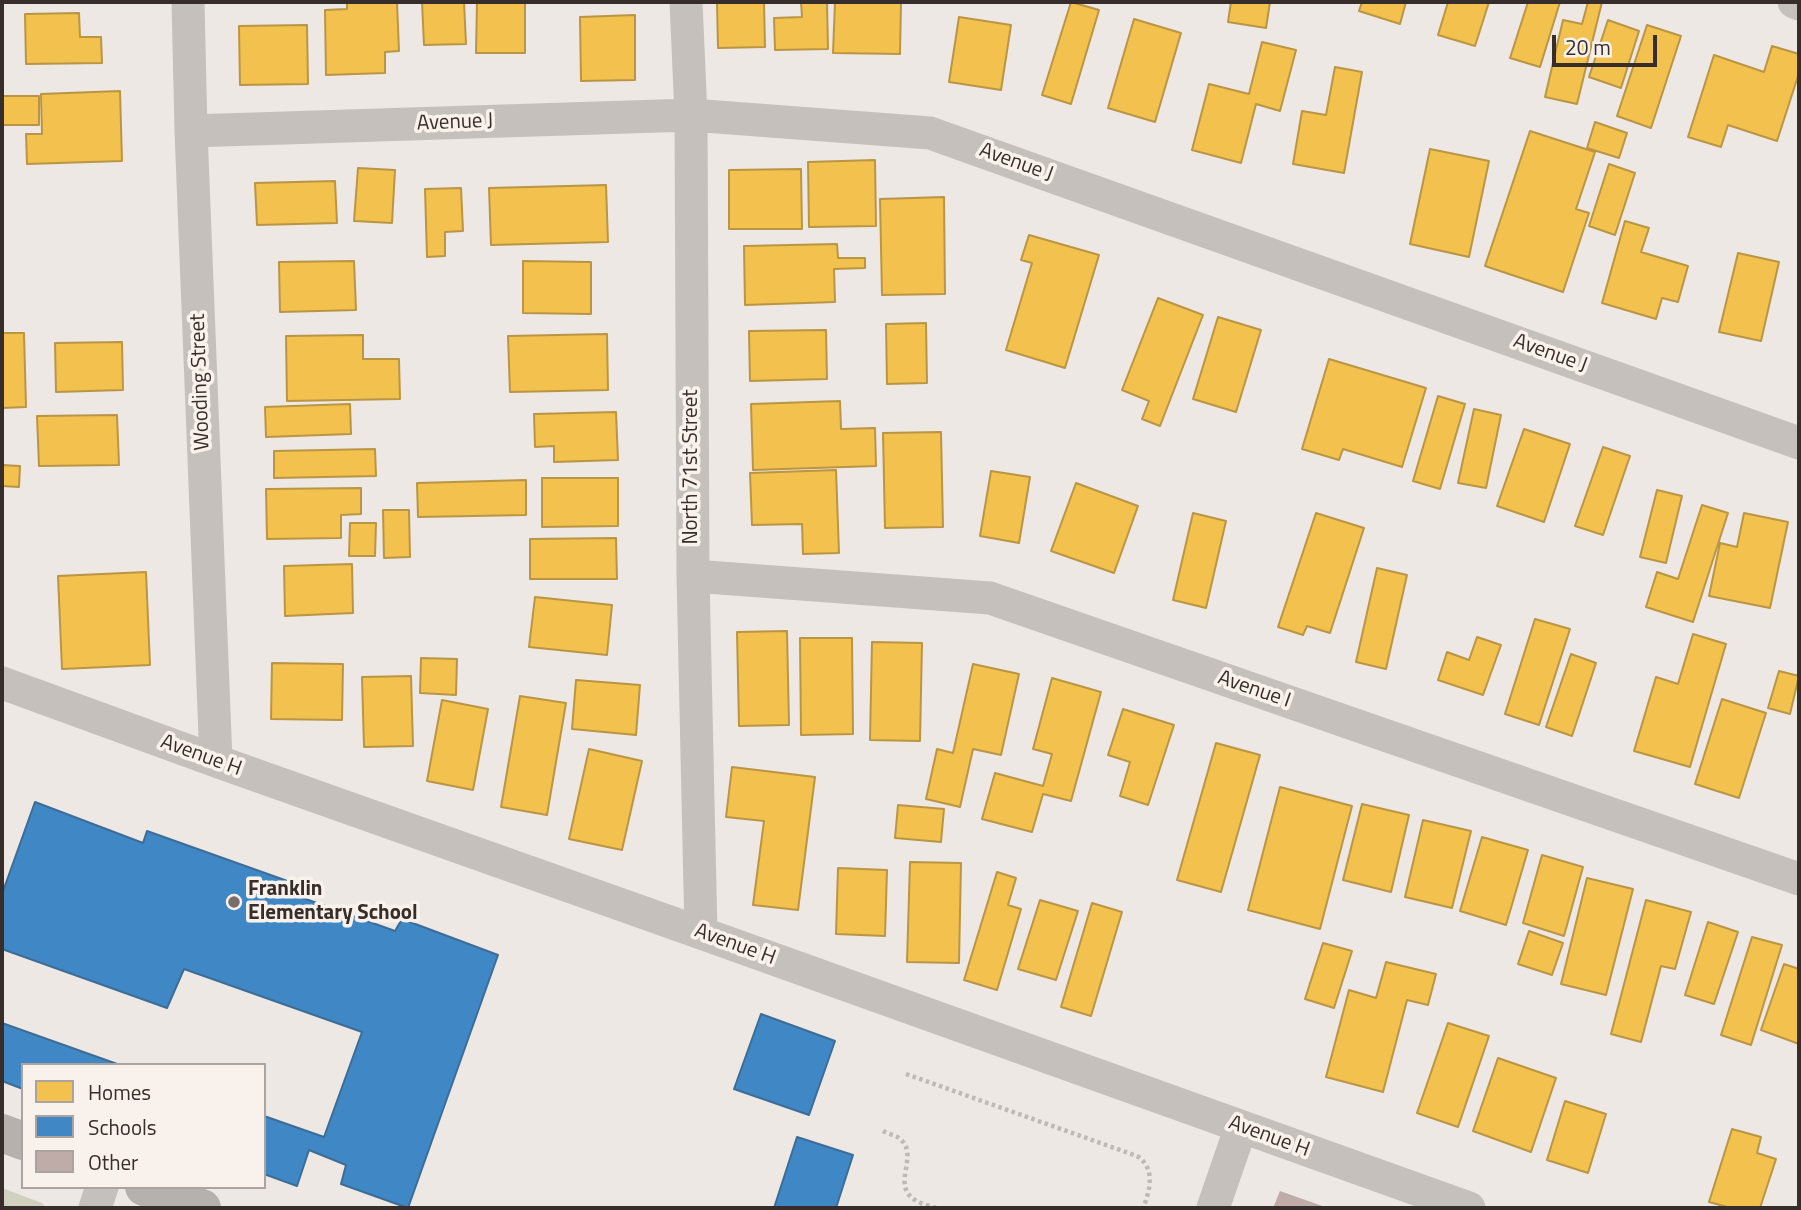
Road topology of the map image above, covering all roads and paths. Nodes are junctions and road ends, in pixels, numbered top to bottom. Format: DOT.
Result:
graph roads {
  1 [pos="188,2"];
  2 [pos="686,2"];
  3 [pos="1794,2"];
  4 [pos="1799,4"];
  5 [pos="691,115"];
  6 [pos="191,131"];
  7 [pos="1799,443"];
  8 [pos="693,576"];
  9 [pos="2,683"];
  10 [pos="216,761"];
  11 [pos="1799,879"];
  12 [pos="701,933"];
  13 [pos="906,1074"];
  14 [pos="1241,1127"];
  15 [pos="883,1132"];
  16 [pos="2,1133"];
  17 [pos="21,1140"];
  18 [pos="101,1189"];
  19 [pos="150,1189"];
  20 [pos="95,1208"];
  21 [pos="202,1208"];
  22 [pos="936,1208"];
  23 [pos="1143,1208"];
  24 [pos="1213,1208"];
  25 [pos="1469,1208"];
  1 -- 6 [label="street, Wooding Street"];
  2 -- 5 [label="street, North 71st Street"];
  3 -- 4 [label="street"];
  5 -- 6 [label="street, Avenue J"];
  5 -- 7 [label="street, Avenue J"];
  5 -- 8 [label="street, North 71st Street"];
  6 -- 10 [label="street, Wooding Street"];
  8 -- 11 [label="street, Avenue I"];
  8 -- 12 [label="street, North 71st Street"];
  9 -- 10 [label="street, Avenue H"];
  10 -- 12 [label="street, Avenue H"];
  12 -- 14 [label="street, Avenue H"];
  13 -- 23 [label="path"];
  14 -- 24 [label="street"];
  14 -- 25 [label="street, Avenue H"];
  15 -- 22 [label="path"];
  16 -- 17 [label="street"];
  18 -- 20 [label="street"];
  19 -- 21 [label="street"];
}
